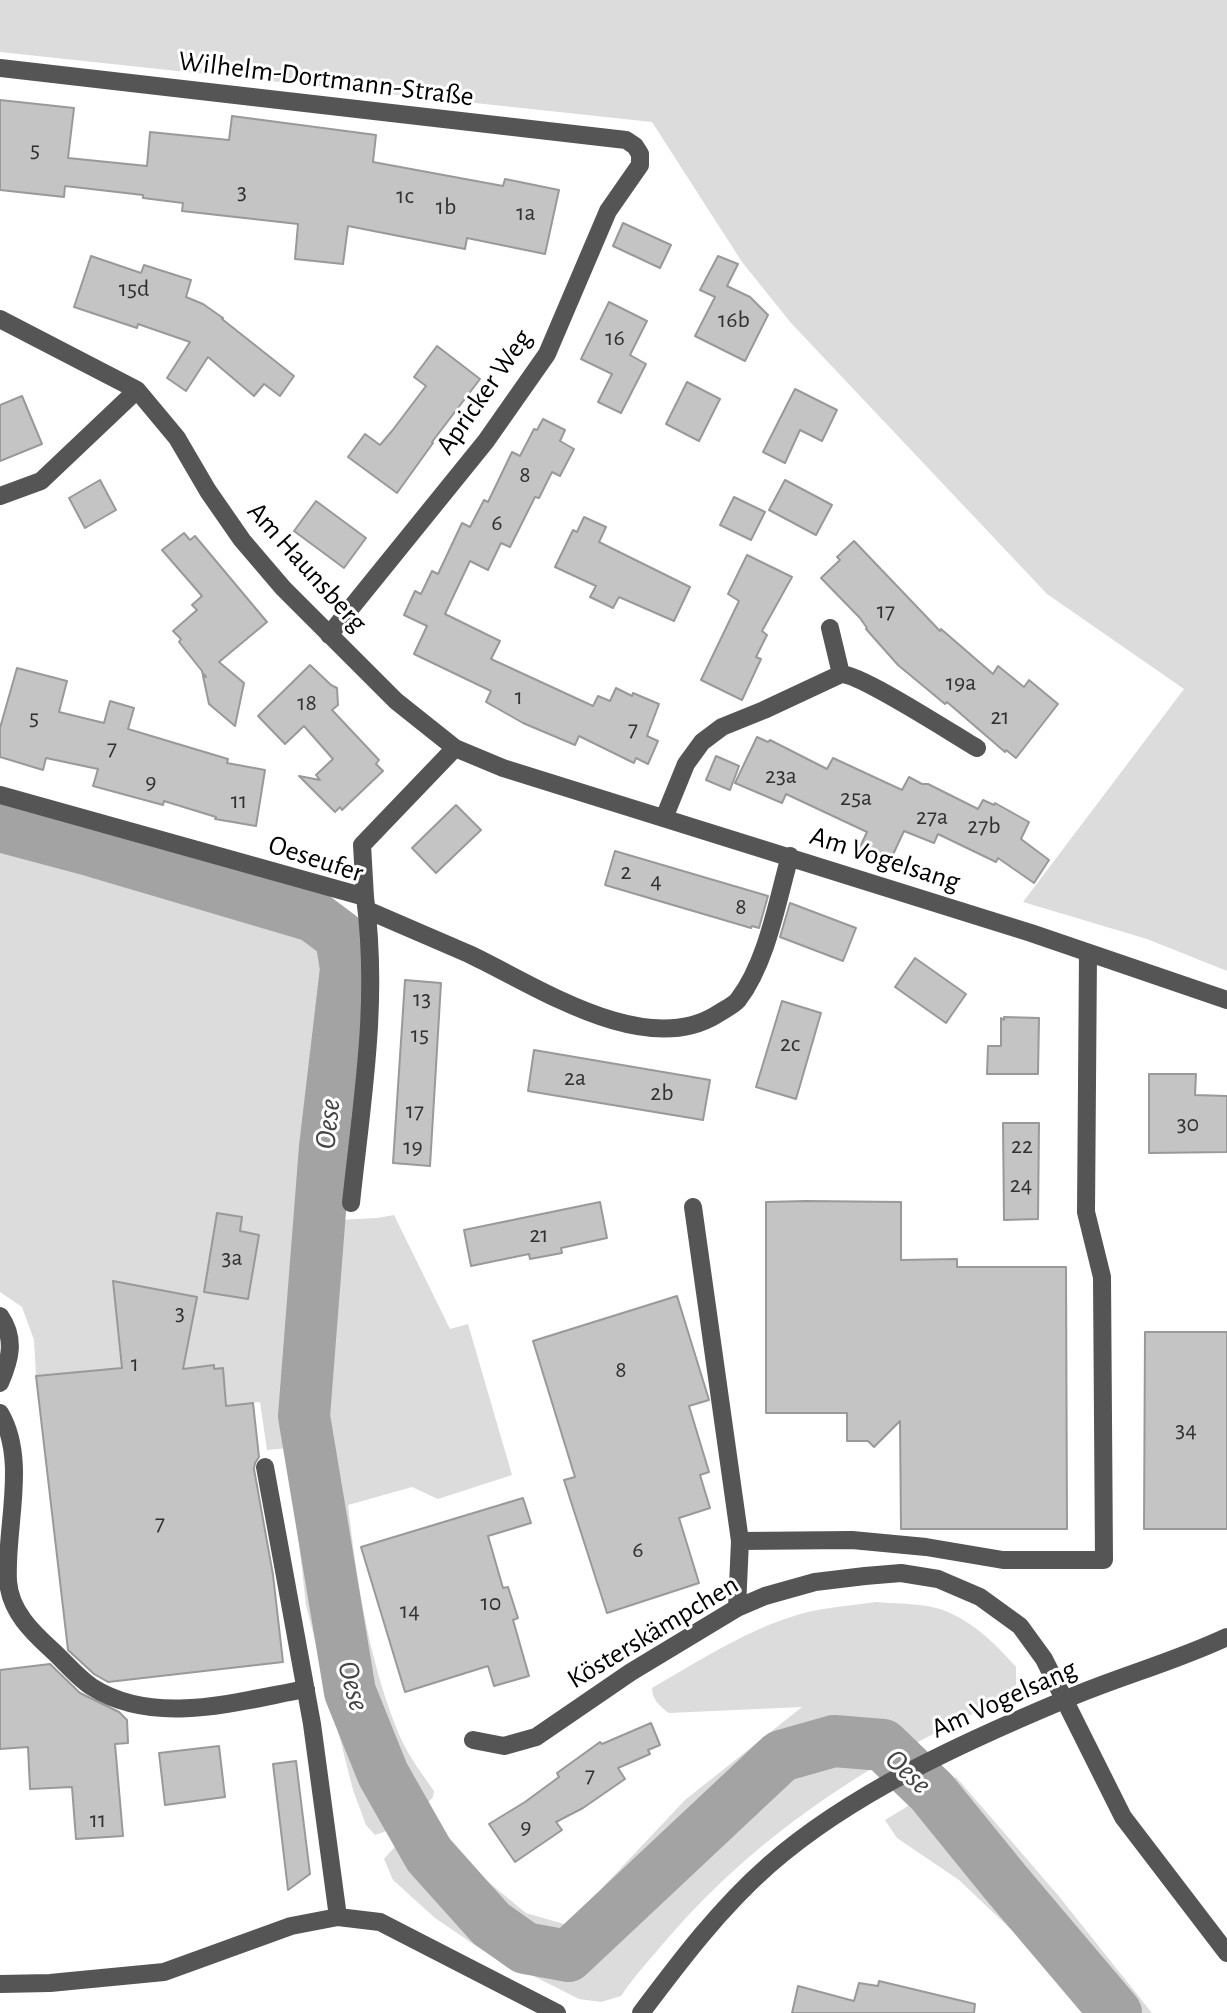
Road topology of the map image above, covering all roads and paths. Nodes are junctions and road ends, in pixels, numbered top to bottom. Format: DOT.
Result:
graph roads {
  1 [pos="0,68"];
  2 [pos="640,154"];
  3 [pos="0,318"];
  4 [pos="137,390"];
  5 [pos="0,496"];
  6 [pos="830,628"];
  7 [pos="329,635"];
  8 [pos="841,674"];
  9 [pos="455,748"];
  10 [pos="977,748"];
  11 [pos="0,795"];
  12 [pos="664,818"];
  13 [pos="790,856"];
  14 [pos="366,903"];
  15 [pos="1088,954"];
  16 [pos="1227,1000"];
  17 [pos="351,1203"];
  18 [pos="693,1207"];
  19 [pos="0,1316"];
  20 [pos="0,1383"];
  21 [pos="0,1413"];
  22 [pos="265,1467"];
  23 [pos="740,1541"];
  24 [pos="737,1608"];
  25 [pos="1227,1637"];
  26 [pos="306,1689"];
  27 [pos="1065,1699"];
  28 [pos="473,1740"];
  29 [pos="338,1917"];
  30 [pos="1227,1953"];
  31 [pos="0,1984"];
  32 [pos="556,2013"];
  33 [pos="641,2013"];
  1 -- 2 [label="street, Wilhelm-Dortmann-Straße"];
  2 -- 7 [label="street, Apricker Weg"];
  3 -- 4 [label="street"];
  4 -- 5 [label="street"];
  4 -- 7 [label="street, Am Haunsberg"];
  6 -- 8 [label="street"];
  7 -- 9 [label="street, Am Haunsberg"];
  8 -- 10 [label="street"];
  8 -- 12 [label="street"];
  9 -- 12 [label="street, Am Vogelsang"];
  9 -- 14 [label="street"];
  11 -- 14 [label="street, Oeseufer"];
  12 -- 13 [label="street, Am Vogelsang"];
  13 -- 14 [label="street"];
  13 -- 15 [label="street, Am Vogelsang"];
  14 -- 17 [label="street, Oeseufer"];
  15 -- 16 [label="street, Am Vogelsang"];
  15 -- 23 [label="street"];
  18 -- 23 [label="street"];
  19 -- 20 [label="street"];
  21 -- 26 [label="street"];
  22 -- 26 [label="street"];
  23 -- 24 [label="street"];
  24 -- 27 [label="street, Kösterskämpchen"];
  24 -- 28 [label="street, Kösterskämpchen"];
  25 -- 27 [label="street, Am Vogelsang"];
  26 -- 29 [label="street"];
  27 -- 30 [label="street, Kösterskämpchen"];
  27 -- 33 [label="street, Am Vogelsang"];
  29 -- 31 [label="street"];
  29 -- 32 [label="street"];
}
